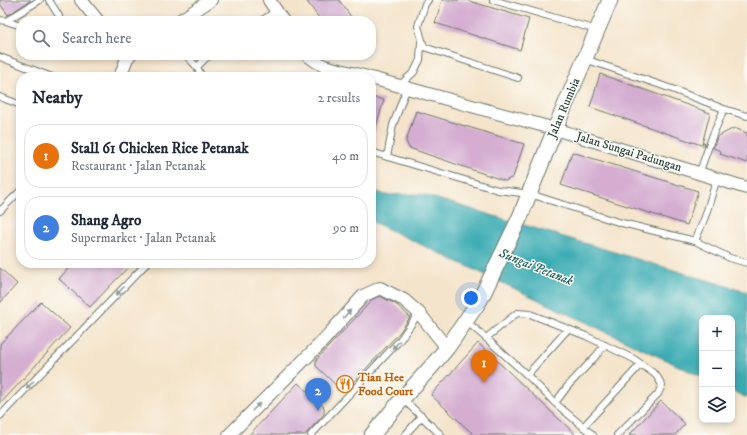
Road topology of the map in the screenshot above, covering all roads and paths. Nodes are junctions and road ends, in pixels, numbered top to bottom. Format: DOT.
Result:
graph roads {
  1 [pos="40,0"];
  2 [pos="49,0"];
  3 [pos="81,0"];
  4 [pos="211,0"];
  5 [pos="269,0"];
  6 [pos="428,0"];
  7 [pos="493,0"];
  8 [pos="610,0"];
  9 [pos="59,16"];
  10 [pos="94,16"];
  11 [pos="187,16"];
  12 [pos="280,16"];
  13 [pos="3,21"];
  14 [pos="16,25"];
  15 [pos="597,30"];
  16 [pos="421,37"];
  17 [pos="0,57"];
  18 [pos="585,59"];
  19 [pos="126,60"];
  20 [pos="191,60"];
  21 [pos="204,60"];
  22 [pos="314,60"];
  23 [pos="197,67"];
  24 [pos="39,72"];
  25 [pos="122,72"];
  26 [pos="200,72"];
  27 [pos="348,72"];
  28 [pos="518,78"];
  29 [pos="376,79"];
  30 [pos="403,86"];
  31 [pos="0,97"];
  32 [pos="16,103"];
  33 [pos="724,109"];
  34 [pos="747,116"];
  35 [pos="556,129"];
  36 [pos="376,154"];
  37 [pos="387,157"];
  38 [pos="699,174"];
  39 [pos="717,179"];
  40 [pos="747,188"];
  41 [pos="530,194"];
  42 [pos="16,195"];
  43 [pos="0,211"];
  44 [pos="695,242"];
  45 [pos="747,263"];
  46 [pos="142,268"];
  47 [pos="419,313"];
  48 [pos="466,321"];
  49 [pos="568,329"];
  50 [pos="486,338"];
  51 [pos="605,344"];
  52 [pos="447,348"];
  53 [pos="641,364"];
  54 [pos="526,375"];
  55 [pos="403,398"];
  56 [pos="555,403"];
  57 [pos="0,416"];
  58 [pos="422,416"];
  59 [pos="583,427"];
  60 [pos="229,435"];
  61 [pos="311,435"];
  62 [pos="372,435"];
  63 [pos="405,435"];
  64 [pos="441,435"];
  65 [pos="592,435"];
  66 [pos="617,435"];
  1 -- 13 [label="lane"];
  2 -- 9 [label="lane"];
  3 -- 10 [label="street"];
  4 -- 11 [label="street"];
  5 -- 12 [label="street"];
  6 -- 16 [label="lane"];
  7 -- 15 [label="lane"];
  8 -- 15 [label="street, Jalan Rumbia"];
  13 -- 14 [label="lane"];
  15 -- 18 [label="street, Jalan Rumbia"];
  16 -- 28 [label="lane"];
  16 -- 30 [label="lane"];
  17 -- 24 [label="lane"];
  18 -- 33 [label="lane"];
  18 -- 35 [label="street, Jalan Rumbia"];
  19 -- 25 [label="street"];
  20 -- 23 [label="lane"];
  21 -- 23 [label="lane"];
  22 -- 27 [label="street"];
  23 -- 26 [label="lane"];
  29 -- 30 [label="street, Jalan Sungai Padungan"];
  30 -- 35 [label="street, Jalan Sungai Padungan"];
  30 -- 37 [label="lane"];
  31 -- 32 [label="lane"];
  33 -- 34 [label="lane"];
  33 -- 38 [label="lane"];
  35 -- 38 [label="street, Jalan Sungai Padungan"];
  35 -- 41 [label="street, Jalan Rumbia"];
  36 -- 37 [label="lane"];
  37 -- 41 [label="lane"];
  38 -- 39 [label="street, Jalan Sungai Padungan"];
  39 -- 40 [label="street, Jalan Sungai Padungan"];
  39 -- 44 [label="lane"];
  41 -- 44 [label="lane"];
  41 -- 48 [label="street, Jalan Rumbia"];
  42 -- 43 [label="lane"];
  44 -- 45 [label="lane"];
  46 -- 57 [label="lane, one-way"];
  47 -- 52 [label="street"];
  60 -- 47 [label="street, one-way"];
  47 -- 61 [label="lane, one-way"];
  48 -- 50 [label="lane"];
  48 -- 52 [label="street, Jalan Rumbia"];
  49 -- 50 [label="lane"];
  49 -- 51 [label="lane"];
  49 -- 54 [label="lane"];
  50 -- 54 [label="lane"];
  51 -- 53 [label="lane"];
  51 -- 56 [label="lane"];
  52 -- 55 [label="street, Jalan Rumbia"];
  53 -- 59 [label="lane"];
  53 -- 66 [label="lane"];
  54 -- 56 [label="lane"];
  55 -- 58 [label="lane"];
  55 -- 62 [label="street, Jalan Rumbia"];
  56 -- 59 [label="lane"];
  58 -- 63 [label="lane"];
  58 -- 64 [label="lane"];
  59 -- 65 [label="lane"];
}
